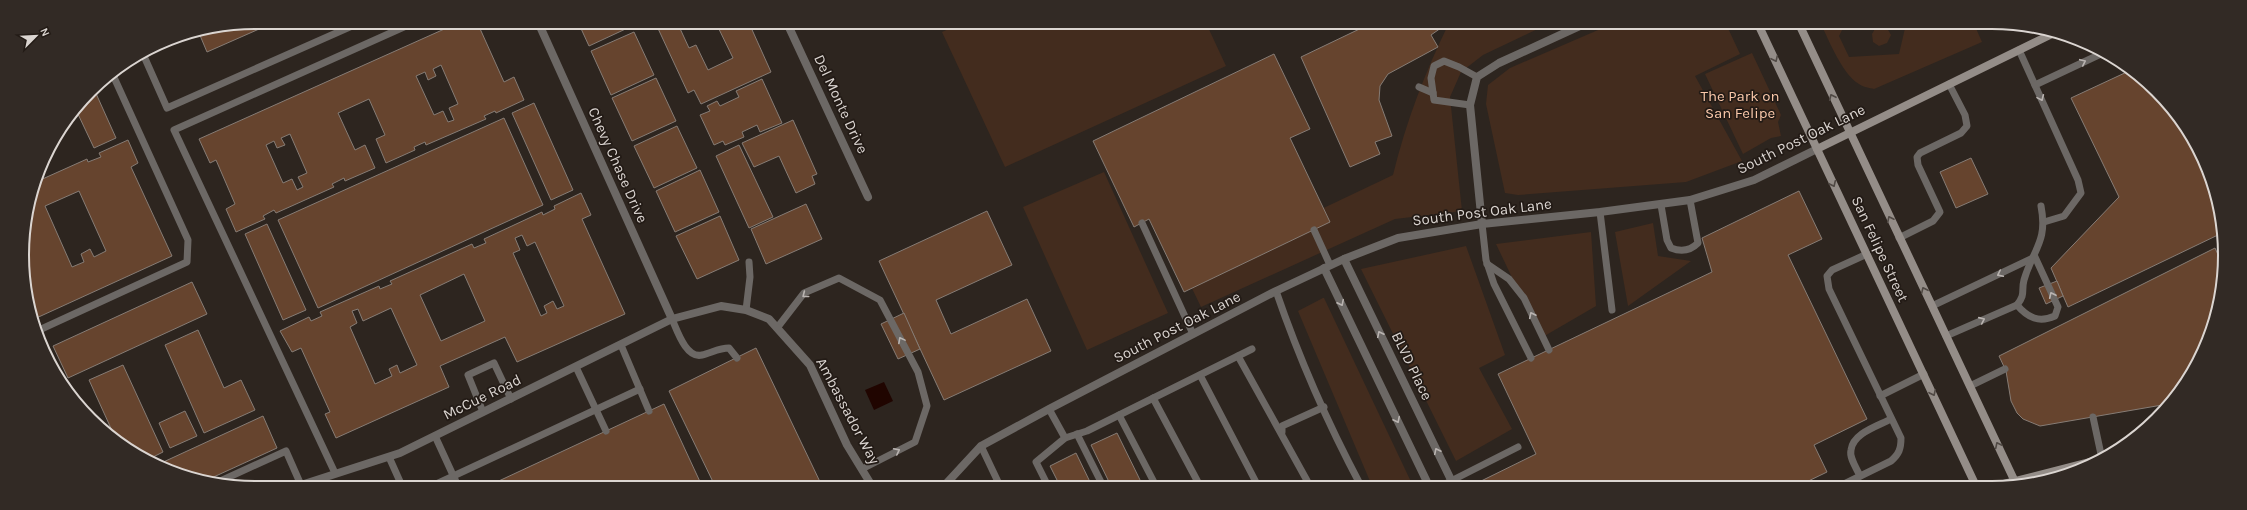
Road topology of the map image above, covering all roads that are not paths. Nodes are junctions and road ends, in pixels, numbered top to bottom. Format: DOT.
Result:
graph roads {
  1 [pos="345,29"];
  2 [pos="399,29"];
  3 [pos="541,29"];
  4 [pos="790,29"];
  5 [pos="1573,29"];
  6 [pos="1760,29"];
  7 [pos="1801,29"];
  8 [pos="2047,36"];
  9 [pos="2019,50"];
  10 [pos="2098,55"];
  11 [pos="145,58"];
  12 [pos="1477,77"];
  13 [pos="114,78"];
  14 [pos="1949,84"];
  15 [pos="2035,85"];
  16 [pos="1419,87"];
  17 [pos="1433,93"];
  18 [pos="1470,104"];
  19 [pos="1849,132"];
  20 [pos="1817,149"];
  21 [pos="868,198"];
  22 [pos="1690,200"];
  23 [pos="1661,205"];
  24 [pos="2041,206"];
  25 [pos="1600,212"];
  26 [pos="2044,222"];
  27 [pos="1142,223"];
  28 [pos="1482,224"];
  29 [pos="1314,230"];
  30 [pos="1900,238"];
  31 [pos="1867,254"];
  32 [pos="2035,257"];
  33 [pos="1344,259"];
  34 [pos="749,262"];
  35 [pos="1487,264"];
  36 [pos="1327,267"];
  37 [pos="1276,291"];
  38 [pos="2017,305"];
  39 [pos="1932,306"];
  40 [pos="746,310"];
  41 [pos="1612,310"];
  42 [pos="672,319"];
  43 [pos="777,328"];
  44 [pos="42,329"];
  45 [pos="1193,334"];
  46 [pos="1946,336"];
  47 [pos="621,345"];
  48 [pos="1252,349"];
  49 [pos="1549,350"];
  50 [pos="1238,356"];
  51 [pos="737,358"];
  52 [pos="1531,358"];
  53 [pos="576,367"];
  54 [pos="2005,369"];
  55 [pos="1924,374"];
  56 [pos="1200,375"];
  57 [pos="1970,386"];
  58 [pos="640,389"];
  59 [pos="1880,396"];
  60 [pos="1153,398"];
  61 [pos="511,399"];
  62 [pos="1324,407"];
  63 [pos="1049,409"];
  64 [pos="596,410"];
  65 [pos="649,411"];
  66 [pos="484,412"];
  67 [pos="1119,415"];
  68 [pos="2093,417"];
  69 [pos="1891,419"];
  70 [pos="606,432"];
  71 [pos="1282,432"];
  72 [pos="1077,434"];
  73 [pos="435,436"];
  74 [pos="1065,438"];
  75 [pos="981,446"];
  76 [pos="1518,447"];
  77 [pos="2101,453"];
  78 [pos="389,457"];
  79 [pos="862,469"];
  80 [pos="335,473"];
  81 [pos="454,476"];
  82 [pos="1860,476"];
  83 [pos="225,479"];
  84 [pos="2015,480"];
  85 [pos="298,481"];
  86 [pos="320,481"];
  87 [pos="400,481"];
  88 [pos="443,481"];
  89 [pos="456,481"];
  90 [pos="869,481"];
  91 [pos="949,481"];
  92 [pos="998,481"];
  93 [pos="1046,481"];
  94 [pos="1100,481"];
  95 [pos="1153,481"];
  96 [pos="1197,481"];
  97 [pos="1255,481"];
  98 [pos="1307,481"];
  99 [pos="1359,481"];
  100 [pos="1427,481"];
  101 [pos="1452,481"];
  102 [pos="1457,481"];
  103 [pos="1850,481"];
  104 [pos="1974,481"];
  1 -- 11 [label="lane"];
  2 -- 80 [label="lane"];
  3 -- 42 [label="street, Chevy Chase Drive"];
  4 -- 21 [label="street, Del Monte Drive"];
  5 -- 12 [label="street"];
  6 -- 20 [label="main road, San Felipe Street, one-way"];
  19 -- 7 [label="main road, San Felipe Street, one-way"];
  8 -- 9 [label="main road, South Post Oak Lane"];
  9 -- 14 [label="main road, South Post Oak Lane"];
  9 -- 15 [label="lane"];
  15 -- 10 [label="lane, one-way"];
  12 -- 17 [label="lane"];
  12 -- 18 [label="street"];
  13 -- 44 [label="lane"];
  14 -- 19 [label="main road, South Post Oak Lane"];
  14 -- 30 [label="lane"];
  15 -- 26 [label="lane, one-way"];
  16 -- 17 [label="lane"];
  17 -- 18 [label="lane"];
  18 -- 28 [label="street"];
  19 -- 20 [label="main road, South Post Oak Lane"];
  30 -- 19 [label="main road, San Felipe Street, one-way"];
  20 -- 22 [label="street, South Post Oak Lane"];
  20 -- 31 [label="main road, San Felipe Street, one-way"];
  22 -- 23 [label="street, South Post Oak Lane"];
  22 -- 23 [label="lane"];
  23 -- 25 [label="street, South Post Oak Lane"];
  24 -- 26 [label="lane"];
  25 -- 28 [label="street, South Post Oak Lane"];
  25 -- 41 [label="lane"];
  26 -- 32 [label="lane"];
  27 -- 45 [label="lane"];
  28 -- 33 [label="street, South Post Oak Lane"];
  28 -- 35 [label="lane"];
  29 -- 36 [label="lane"];
  39 -- 30 [label="main road, San Felipe Street, one-way"];
  31 -- 55 [label="main road, San Felipe Street"];
  31 -- 59 [label="lane"];
  32 -- 38 [label="lane"];
  38 -- 32 [label="lane, one-way"];
  32 -- 39 [label="lane, one-way"];
  33 -- 36 [label="street, South Post Oak Lane"];
  101 -- 33 [label="street, BLVD Place, one-way"];
  34 -- 40 [label="lane"];
  49 -- 35 [label="lane, one-way"];
  35 -- 52 [label="lane"];
  36 -- 37 [label="street, South Post Oak Lane"];
  36 -- 100 [label="street, one-way"];
  37 -- 45 [label="street, South Post Oak Lane"];
  37 -- 62 [label="lane"];
  46 -- 38 [label="lane, one-way"];
  39 -- 46 [label="main road, San Felipe Street"];
  40 -- 42 [label="street, Ambassador Way"];
  40 -- 43 [label="street, Ambassador Way"];
  42 -- 47 [label="street, McCue Road"];
  42 -- 51 [label="lane"];
  43 -- 79 [label="street, Ambassador Way"];
  79 -- 43 [label="lane, one-way"];
  45 -- 63 [label="street, South Post Oak Lane"];
  46 -- 57 [label="main road, San Felipe Street"];
  47 -- 53 [label="street, McCue Road"];
  47 -- 58 [label="lane"];
  48 -- 50 [label="lane"];
  50 -- 56 [label="lane"];
  50 -- 71 [label="lane"];
  53 -- 61 [label="street, McCue Road"];
  53 -- 64 [label="lane"];
  54 -- 57 [label="lane"];
  55 -- 59 [label="lane"];
  55 -- 104 [label="main road, San Felipe Street, one-way"];
  56 -- 60 [label="lane"];
  56 -- 97 [label="lane"];
  84 -- 57 [label="main road, San Felipe Street, one-way"];
  58 -- 64 [label="lane"];
  58 -- 65 [label="lane"];
  59 -- 69 [label="lane"];
  60 -- 67 [label="lane"];
  60 -- 96 [label="lane"];
  61 -- 66 [label="street, McCue Road"];
  61 -- 66 [label="lane"];
  62 -- 71 [label="lane"];
  62 -- 99 [label="lane"];
  63 -- 74 [label="lane"];
  63 -- 75 [label="street, South Post Oak Lane"];
  64 -- 70 [label="lane"];
  64 -- 81 [label="lane"];
  66 -- 73 [label="street, McCue Road"];
  67 -- 72 [label="lane"];
  67 -- 95 [label="lane"];
  68 -- 77 [label="lane"];
  69 -- 82 [label="lane"];
  69 -- 82 [label="lane"];
  71 -- 98 [label="lane"];
  72 -- 74 [label="lane"];
  72 -- 94 [label="lane"];
  73 -- 78 [label="street, McCue Road"];
  73 -- 81 [label="lane"];
  74 -- 93 [label="lane"];
  75 -- 91 [label="street, South Post Oak Lane"];
  75 -- 92 [label="lane"];
  76 -- 102 [label="lane"];
  78 -- 80 [label="street, McCue Road"];
  78 -- 87 [label="lane"];
  79 -- 90 [label="street, Ambassador Way"];
  80 -- 86 [label="street, McCue Road"];
  81 -- 88 [label="lane"];
  81 -- 89 [label="lane"];
  82 -- 103 [label="lane"];
  83 -- 85 [label="lane"];
}
